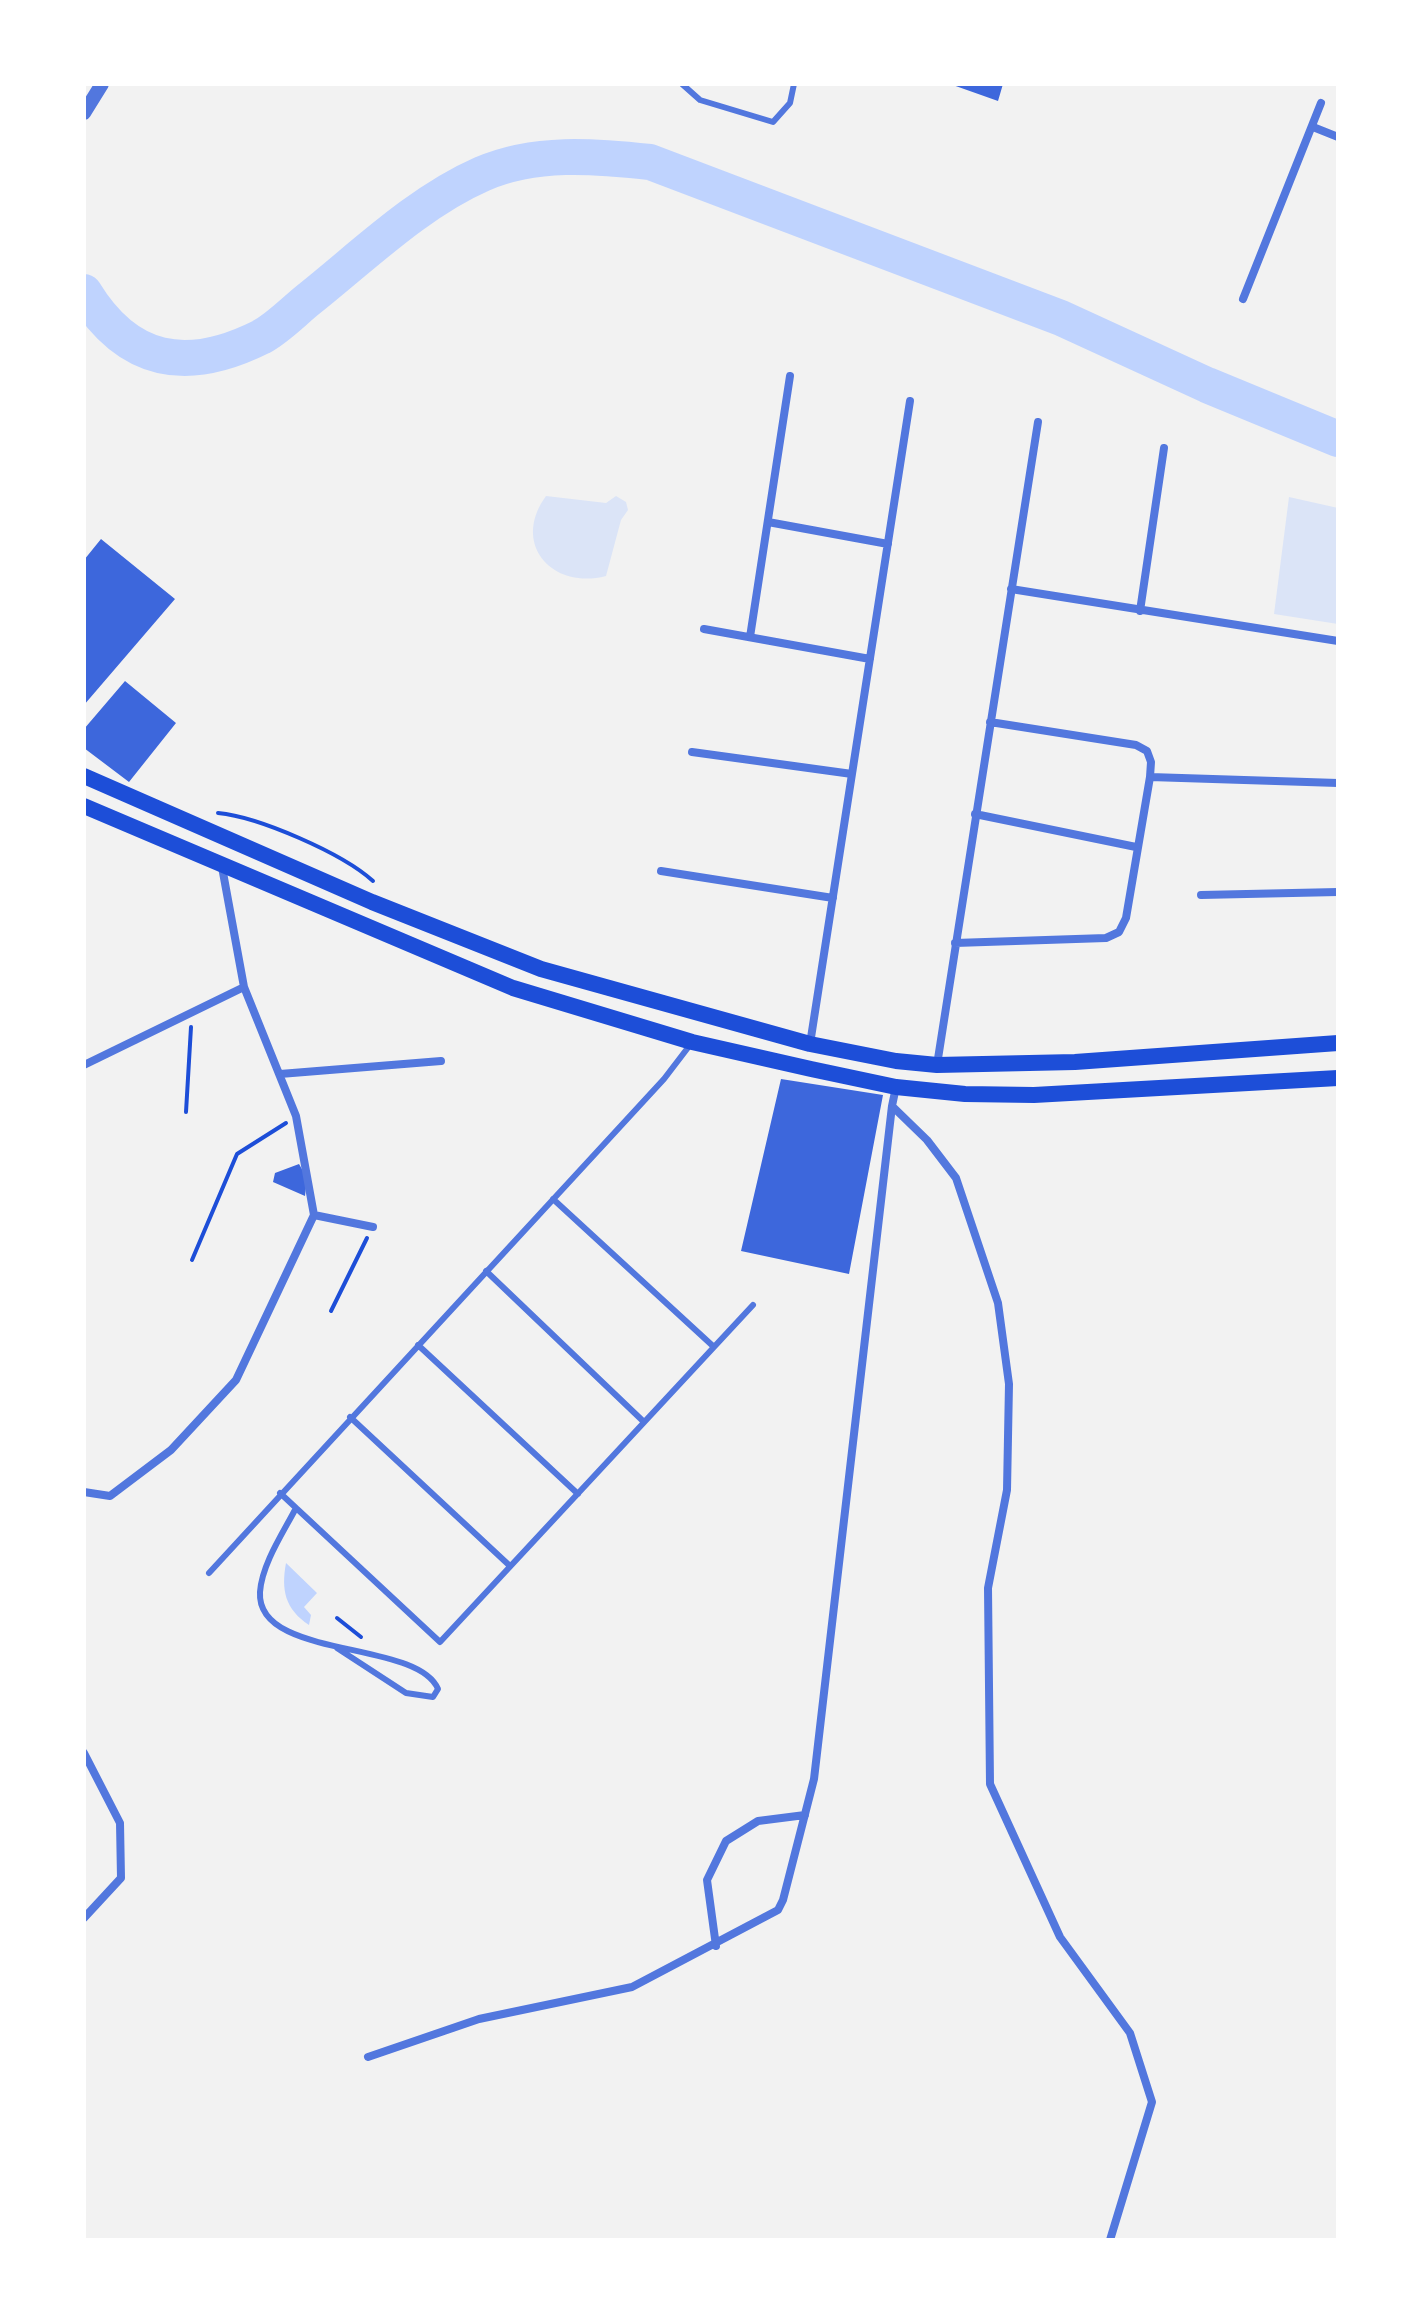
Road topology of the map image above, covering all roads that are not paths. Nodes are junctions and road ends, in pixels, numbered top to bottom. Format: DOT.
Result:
graph roads {
  1 [pos="102,84"];
  2 [pos="682,84"];
  3 [pos="794,84"];
  4 [pos="1321,103"];
  5 [pos="84,113"];
  6 [pos="1313,127"];
  7 [pos="1338,137"];
  8 [pos="1243,299"];
  9 [pos="790,376"];
  10 [pos="910,401"];
  11 [pos="1038,422"];
  12 [pos="1164,448"];
  13 [pos="768,522"];
  14 [pos="888,544"];
  15 [pos="1011,589"];
  16 [pos="1140,611"];
  17 [pos="704,629"];
  18 [pos="750,637"];
  19 [pos="1338,641"];
  20 [pos="870,659"];
  21 [pos="990,722"];
  22 [pos="692,752"];
  23 [pos="852,774"];
  24 [pos="84,776"];
  25 [pos="1150,777"];
  26 [pos="1338,783"];
  27 [pos="84,806"];
  28 [pos="975,814"];
  29 [pos="1136,847"];
  30 [pos="222,867"];
  31 [pos="661,871"];
  32 [pos="1338,892"];
  33 [pos="1201,895"];
  34 [pos="833,898"];
  35 [pos="955,943"];
  36 [pos="244,987"];
  37 [pos="692,1042"];
  38 [pos="1338,1043"];
  39 [pos="810,1044"];
  40 [pos="441,1061"];
  41 [pos="84,1065"];
  42 [pos="937,1065"];
  43 [pos="280,1074"];
  44 [pos="1338,1078"];
  45 [pos="896,1087"];
  46 [pos="892,1106"];
  47 [pos="553,1199"];
  48 [pos="314,1215"];
  49 [pos="373,1227"];
  50 [pos="486,1271"];
  51 [pos="753,1305"];
  52 [pos="418,1345"];
  53 [pos="714,1347"];
  54 [pos="350,1417"];
  55 [pos="644,1422"];
  56 [pos="84,1492"];
  57 [pos="280,1493"];
  58 [pos="578,1494"];
  59 [pos="296,1508"];
  60 [pos="510,1566"];
  61 [pos="209,1573"];
  62 [pos="337,1648"];
  63 [pos="84,1753"];
  64 [pos="805,1815"];
  65 [pos="84,1918"];
  66 [pos="716,1946"];
  67 [pos="368,2057"];
  68 [pos="1110,2240"];
  1 -- 5 [label="street"];
  2 -- 3 [label="lane"];
  4 -- 6 [label="street"];
  6 -- 7 [label="street"];
  6 -- 8 [label="street"];
  9 -- 13 [label="street"];
  10 -- 14 [label="street"];
  11 -- 15 [label="street"];
  12 -- 16 [label="street"];
  13 -- 14 [label="street"];
  13 -- 18 [label="street"];
  14 -- 20 [label="street"];
  15 -- 16 [label="street"];
  15 -- 21 [label="street"];
  16 -- 19 [label="street"];
  17 -- 18 [label="street"];
  18 -- 20 [label="street"];
  20 -- 23 [label="street"];
  21 -- 25 [label="street"];
  21 -- 28 [label="street"];
  22 -- 23 [label="street"];
  23 -- 34 [label="street"];
  24 -- 39 [label="main road"];
  25 -- 26 [label="street"];
  25 -- 29 [label="street"];
  27 -- 30 [label="main road"];
  28 -- 29 [label="street"];
  28 -- 35 [label="street"];
  29 -- 35 [label="street"];
  30 -- 36 [label="street"];
  30 -- 37 [label="main road"];
  31 -- 34 [label="street"];
  32 -- 33 [label="street"];
  34 -- 39 [label="street"];
  35 -- 42 [label="street"];
  36 -- 41 [label="street"];
  36 -- 43 [label="street"];
  37 -- 45 [label="main road"];
  37 -- 47 [label="lane"];
  38 -- 42 [label="main road"];
  39 -- 42 [label="main road"];
  40 -- 43 [label="street"];
  43 -- 48 [label="street"];
  44 -- 45 [label="main road"];
  45 -- 46 [label="street"];
  46 -- 64 [label="street"];
  46 -- 68 [label="street"];
  47 -- 50 [label="lane"];
  47 -- 53 [label="lane"];
  48 -- 49 [label="street"];
  48 -- 56 [label="street"];
  50 -- 52 [label="lane"];
  50 -- 55 [label="lane"];
  51 -- 53 [label="lane"];
  52 -- 54 [label="lane"];
  52 -- 58 [label="lane"];
  53 -- 55 [label="lane"];
  54 -- 57 [label="lane"];
  54 -- 60 [label="lane"];
  55 -- 58 [label="lane"];
  57 -- 59 [label="lane"];
  57 -- 61 [label="lane"];
  58 -- 60 [label="lane"];
  59 -- 60 [label="lane"];
  59 -- 62 [label="lane"];
  62 -- 62 [label="lane"];
  63 -- 65 [label="street"];
  64 -- 66 [label="street"];
  64 -- 66 [label="street"];
  66 -- 67 [label="street"];
}
